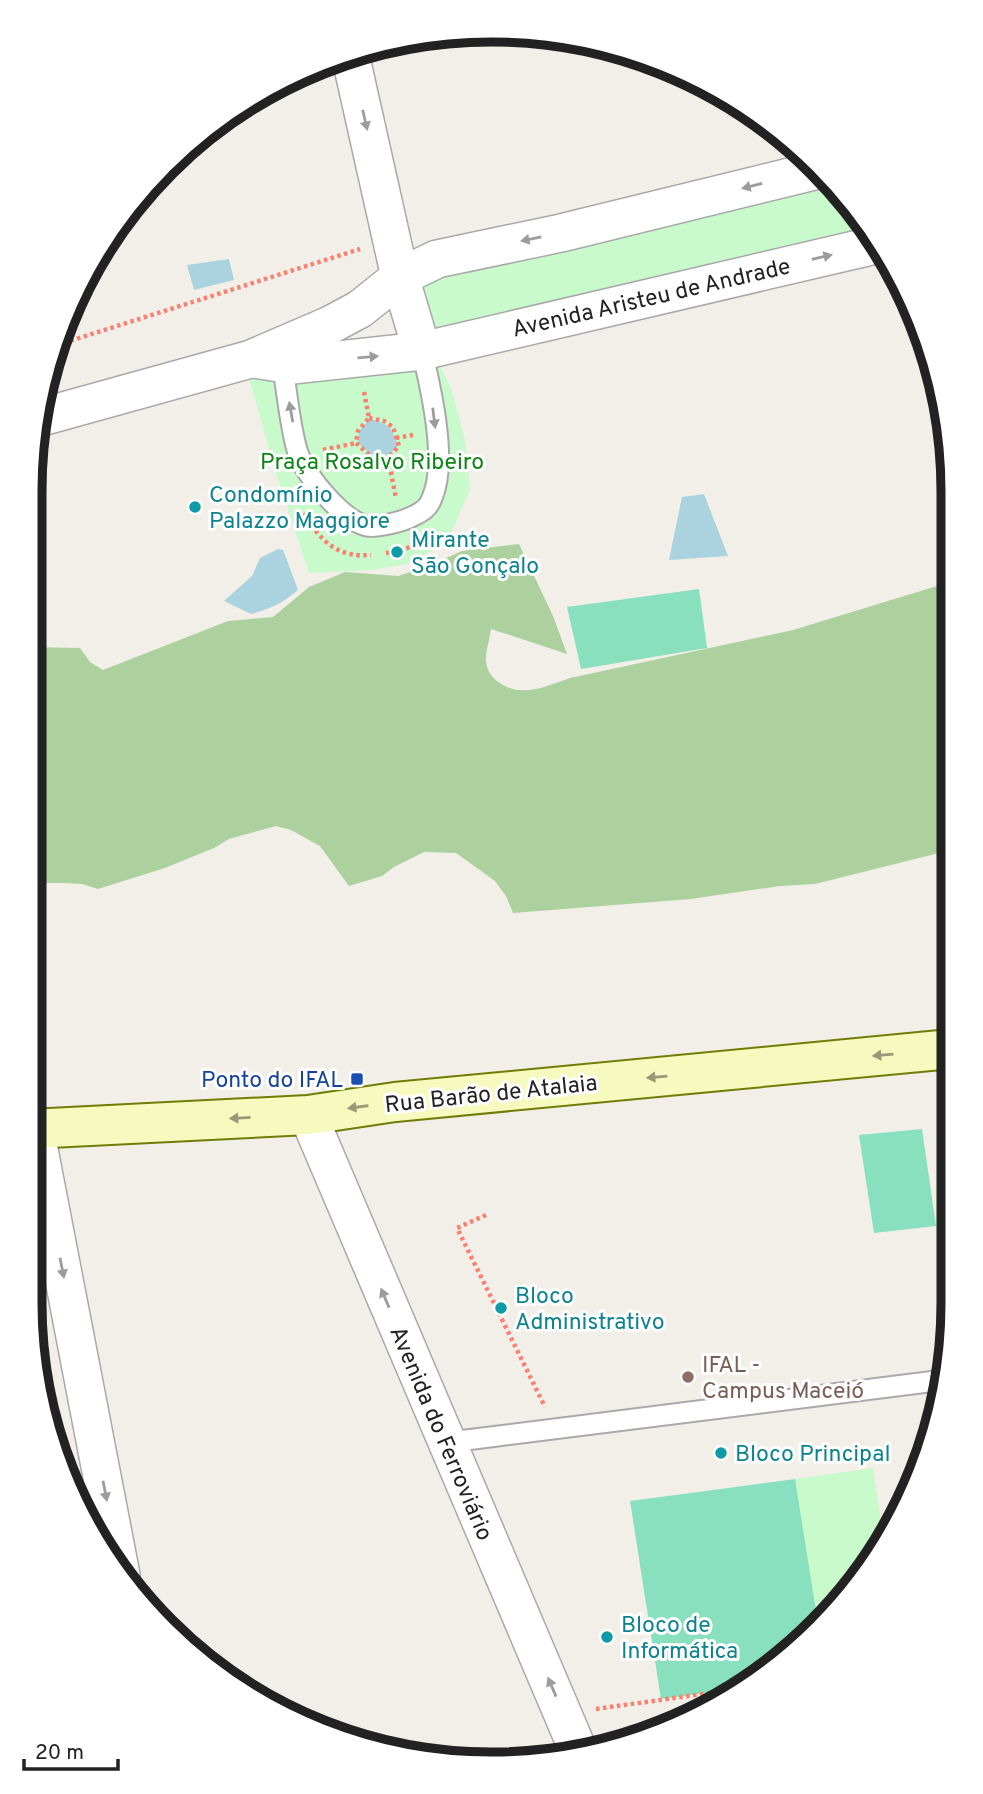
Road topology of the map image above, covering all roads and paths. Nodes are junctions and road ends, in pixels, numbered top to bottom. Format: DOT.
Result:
graph roads {
  1 [pos="352,64"];
  2 [pos="808,173"];
  3 [pos="358,237"];
  4 [pos="868,247"];
  5 [pos="400,277"];
  6 [pos="68,342"];
  7 [pos="422,351"];
  8 [pos="267,361"];
  9 [pos="49,415"];
  10 [pos="388,458"];
  11 [pos="400,522"];
  12 [pos="941,1050"];
  13 [pos="308,1115"];
  14 [pos="42,1128"];
  15 [pos="42,1179"];
  16 [pos="486,1215"];
  17 [pos="933,1381"];
  18 [pos="547,1411"];
  19 [pos="447,1445"];
  20 [pos="116,1548"];
  21 [pos="716,1692"];
  22 [pos="564,1716"];
  23 [pos="575,1744"];
  1 -- 5 [label="street, one-way"];
  2 -- 5 [label="street, one-way"];
  3 -- 6 [label="path"];
  7 -- 4 [label="street, Avenida Aristeu de Andrade, one-way"];
  5 -- 7 [label="street"];
  5 -- 8 [label="street"];
  8 -- 7 [label="street, Avenida Aristeu de Andrade, one-way"];
  7 -- 11 [label="lane, one-way"];
  8 -- 9 [label="street"];
  11 -- 8 [label="lane, one-way"];
  10 -- 10 [label="path"];
  10 -- 11 [label="path"];
  12 -- 13 [label="main road, Rua Barão de Atalaia, one-way"];
  13 -- 14 [label="main road, Rua Barão de Atalaia, one-way"];
  19 -- 13 [label="street, Avenida do Ferroviário, one-way"];
  15 -- 20 [label="street, one-way"];
  16 -- 18 [label="path"];
  17 -- 19 [label="lane"];
  22 -- 19 [label="street, Avenida do Ferroviário, one-way"];
  21 -- 22 [label="path"];
  22 -- 23 [label="street, Avenida do Ferroviário"];
}
